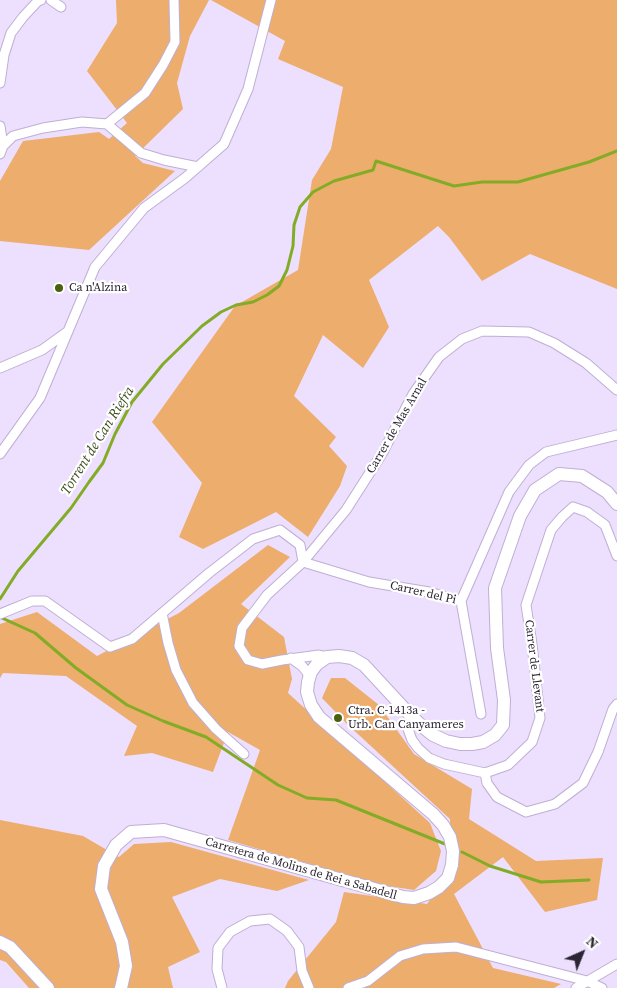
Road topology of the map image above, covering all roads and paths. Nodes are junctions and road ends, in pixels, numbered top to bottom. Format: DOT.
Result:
graph roads {
  1 [pos="41,0"];
  2 [pos="51,0"];
  3 [pos="174,0"];
  4 [pos="271,0"];
  5 [pos="61,7"];
  6 [pos="0,83"];
  7 [pos="108,124"];
  8 [pos="0,126"];
  9 [pos="2,150"];
  10 [pos="198,167"];
  11 [pos="67,332"];
  12 [pos="0,368"];
  13 [pos="617,390"];
  14 [pos="617,435"];
  15 [pos="0,454"];
  16 [pos="617,504"];
  17 [pos="617,556"];
  18 [pos="303,562"];
  19 [pos="461,601"];
  20 [pos="162,613"];
  21 [pos="0,614"];
  22 [pos="327,657"];
  23 [pos="291,658"];
  24 [pos="309,678"];
  25 [pos="617,704"];
  26 [pos="481,714"];
  27 [pos="412,717"];
  28 [pos="244,754"];
  29 [pos="484,773"];
  30 [pos="0,942"];
  31 [pos="617,964"];
  32 [pos="587,982"];
  33 [pos="48,988"];
  34 [pos="121,988"];
  35 [pos="222,988"];
  36 [pos="309,988"];
  37 [pos="348,988"];
  38 [pos="576,988"];
  39 [pos="602,988"];
  1 -- 6 [label="street"];
  2 -- 5 [label="street"];
  3 -- 7 [label="street"];
  4 -- 10 [label="street"];
  7 -- 9 [label="street"];
  7 -- 10 [label="street"];
  8 -- 9 [label="street"];
  10 -- 11 [label="street"];
  11 -- 12 [label="street"];
  11 -- 15 [label="street"];
  13 -- 18 [label="street, Carrer de Mas Arnal"];
  14 -- 19 [label="street"];
  16 -- 27 [label="main road"];
  17 -- 29 [label="street, Carrer de Llevant"];
  18 -- 19 [label="street, Carrer del Pi"];
  18 -- 20 [label="street"];
  18 -- 23 [label="street, Carrer de Mas Arnal"];
  19 -- 26 [label="street, Carrer del Pi"];
  20 -- 21 [label="street"];
  20 -- 28 [label="street"];
  22 -- 23 [label="street, Carrer de Mas Arnal"];
  22 -- 24 [label="main road"];
  22 -- 27 [label="main road"];
  23 -- 24 [label="street"];
  24 -- 34 [label="main road, Carretera de Molins de Rei a Sabadell"];
  25 -- 29 [label="street"];
  27 -- 29 [label="street"];
  30 -- 33 [label="main road"];
  31 -- 32 [label="street"];
  32 -- 37 [label="street"];
  32 -- 38 [label="street"];
  32 -- 39 [label="street"];
  35 -- 36 [label="street"];
}
